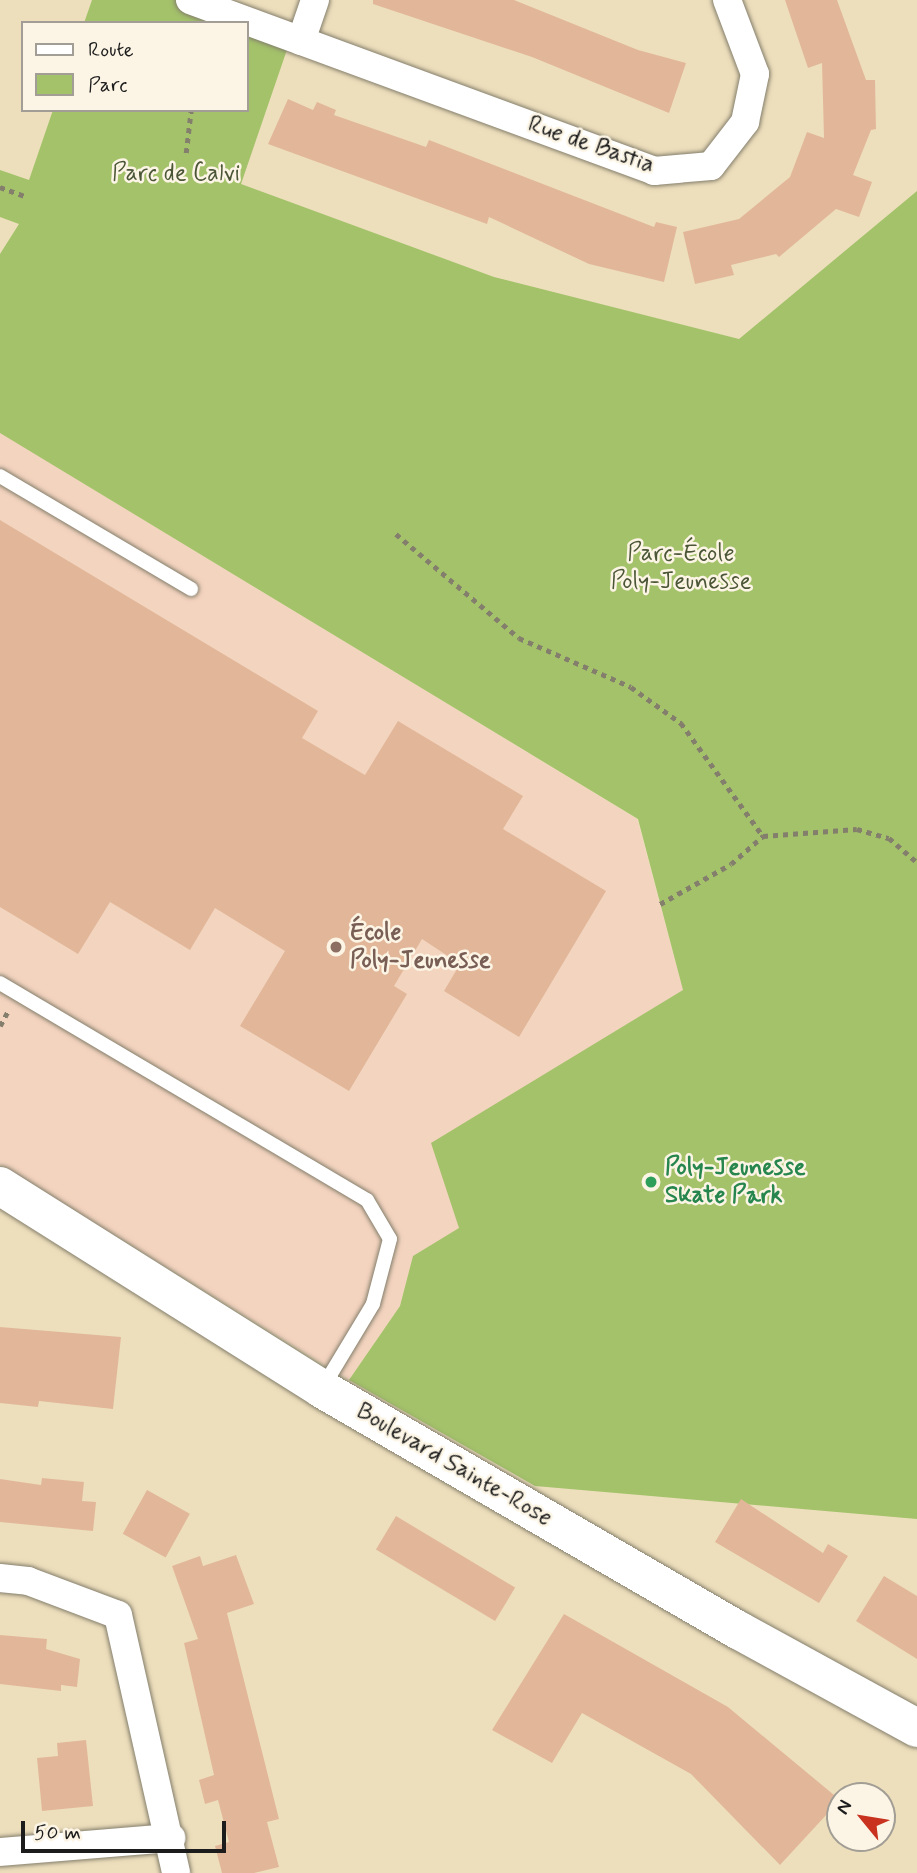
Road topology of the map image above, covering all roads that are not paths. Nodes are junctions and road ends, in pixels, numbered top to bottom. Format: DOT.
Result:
graph roads {
  1 [pos="190,0"];
  2 [pos="315,0"];
  3 [pos="727,0"];
  4 [pos="247,21"];
  5 [pos="248,21"];
  6 [pos="302,41"];
  7 [pos="0,476"];
  8 [pos="191,589"];
  9 [pos="0,983"];
  10 [pos="0,1186"];
  11 [pos="322,1389"];
  12 [pos="0,1578"];
  13 [pos="917,1728"];
  14 [pos="171,1838"];
  15 [pos="0,1852"];
  16 [pos="176,1873"];
  1 -- 4 [label="street, Rue de Bastia"];
  2 -- 6 [label="street"];
  3 -- 6 [label="street, Rue de Bastia"];
  5 -- 6 [label="street, Rue de Bastia"];
  7 -- 8 [label="lane"];
  9 -- 11 [label="lane"];
  10 -- 11 [label="street, Boulevard Sainte-Rose"];
  11 -- 13 [label="street, Boulevard Sainte-Rose"];
  12 -- 14 [label="street"];
  14 -- 15 [label="street"];
  14 -- 16 [label="street"];
}
